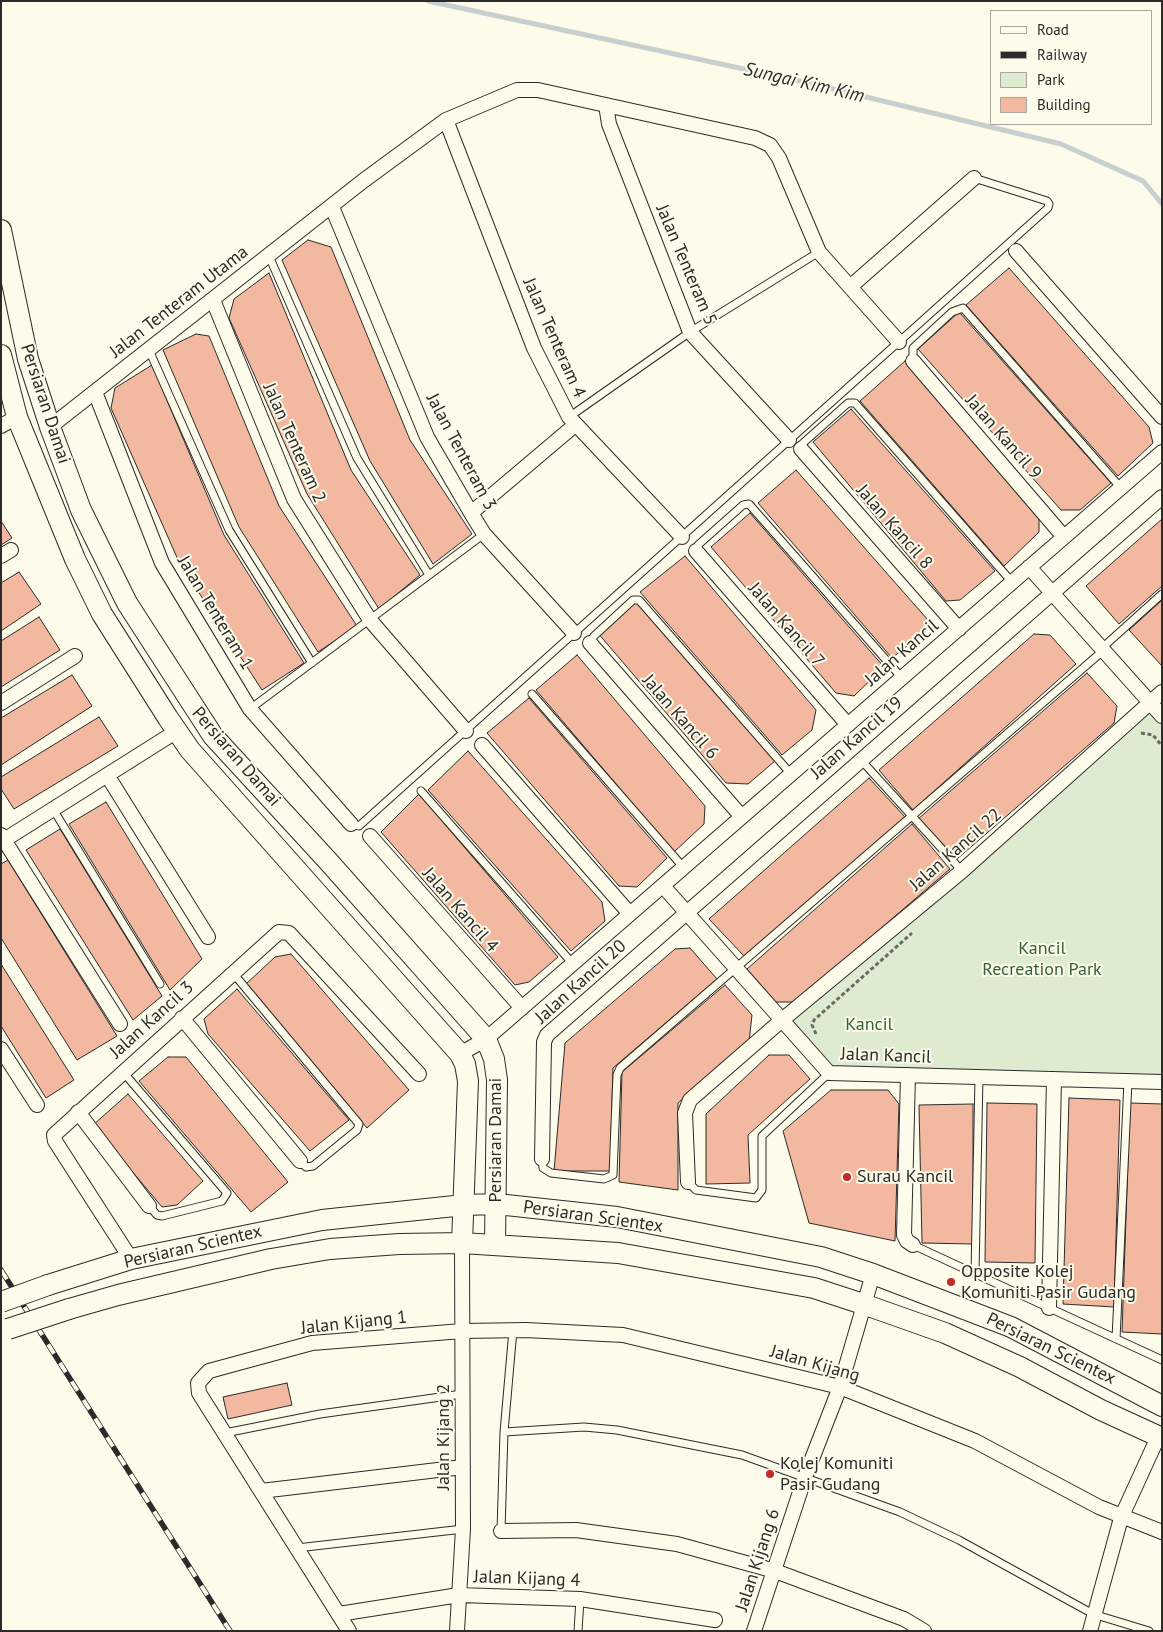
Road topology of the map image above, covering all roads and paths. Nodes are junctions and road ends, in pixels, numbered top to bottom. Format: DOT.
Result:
graph roads {
  1 [pos="606,105"];
  2 [pos="446,120"];
  3 [pos="974,178"];
  4 [pos="332,207"];
  5 [pos="1,230"];
  6 [pos="1016,251"];
  7 [pos="819,252"];
  8 [pos="269,256"];
  9 [pos="850,287"];
  10 [pos="213,300"];
  11 [pos="690,332"];
  12 [pos="899,342"];
  13 [pos="149,350"];
  14 [pos="1,355"];
  15 [pos="913,361"];
  16 [pos="95,392"];
  17 [pos="1162,417"];
  18 [pos="572,421"];
  19 [pos="9,422"];
  20 [pos="50,427"];
  21 [pos="789,440"];
  22 [pos="802,450"];
  23 [pos="1162,452"];
  24 [pos="1121,488"];
  25 [pos="1162,497"];
  26 [pos="471,513"];
  27 [pos="484,534"];
  28 [pos="682,537"];
  29 [pos="1064,537"];
  30 [pos="696,551"];
  31 [pos="1029,567"];
  32 [pos="429,575"];
  33 [pos="1012,582"];
  34 [pos="1053,592"];
  35 [pos="1162,594"];
  36 [pos="370,620"];
  37 [pos="958,629"];
  38 [pos="574,633"];
  39 [pos="590,643"];
  40 [pos="1103,649"];
  41 [pos="75,656"];
  42 [pos="312,663"];
  43 [pos="902,678"];
  44 [pos="1162,692"];
  45 [pos="532,694"];
  46 [pos="1150,702"];
  47 [pos="1,703"];
  48 [pos="250,709"];
  49 [pos="1162,716"];
  50 [pos="848,725"];
  51 [pos="177,731"];
  52 [pos="466,731"];
  53 [pos="1135,738"];
  54 [pos="482,745"];
  55 [pos="1162,746"];
  56 [pos="862,760"];
  57 [pos="792,774"];
  58 [pos="107,775"];
  59 [pos="421,791"];
  60 [pos="53,809"];
  61 [pos="742,816"];
  62 [pos="913,817"];
  63 [pos="351,824"];
  64 [pos="370,836"];
  65 [pos="2,839"];
  66 [pos="684,868"];
  67 [pos="962,871"];
  68 [pos="663,886"];
  69 [pos="687,913"];
  70 [pos="630,914"];
  71 [pos="919,927"];
  72 [pos="208,938"];
  73 [pos="572,964"];
  74 [pos="736,968"];
  75 [pos="233,973"];
  76 [pos="160,984"];
  77 [pos="522,1008"];
  78 [pos="182,1018"];
  79 [pos="782,1020"];
  80 [pos="120,1024"];
  81 [pos="486,1039"];
  82 [pos="818,1042"];
  83 [pos="1,1049"];
  84 [pos="460,1054"];
  85 [pos="123,1071"];
  86 [pos="830,1073"];
  87 [pos="419,1074"];
  88 [pos="908,1075"];
  89 [pos="979,1077"];
  90 [pos="1054,1079"];
  91 [pos="1128,1082"];
  92 [pos="1162,1082"];
  93 [pos="37,1105"];
  94 [pos="78,1112"];
  95 [pos="542,1159"];
  96 [pos="300,1161"];
  97 [pos="688,1182"];
  98 [pos="464,1204"];
  99 [pos="497,1204"];
  100 [pos="150,1206"];
  101 [pos="462,1243"];
  102 [pos="495,1245"];
  103 [pos="914,1245"];
  104 [pos="131,1259"];
  105 [pos="873,1274"];
  106 [pos="976,1274"];
  107 [pos="1,1302"];
  108 [pos="863,1304"];
  109 [pos="1048,1308"];
  110 [pos="5,1330"];
  111 [pos="513,1330"];
  112 [pos="462,1331"];
  113 [pos="1116,1339"];
  114 [pos="1162,1360"];
  115 [pos="840,1386"];
  116 [pos="462,1394"];
  117 [pos="1162,1406"];
  118 [pos="504,1432"];
  119 [pos="224,1433"];
  120 [pos="1160,1437"];
  121 [pos="463,1467"];
  122 [pos="806,1477"];
  123 [pos="261,1491"];
  124 [pos="1122,1518"];
  125 [pos="463,1529"];
  126 [pos="501,1531"];
  127 [pos="1162,1532"];
  128 [pos="297,1548"];
  129 [pos="775,1570"];
  130 [pos="460,1595"];
  131 [pos="580,1599"];
  132 [pos="338,1614"];
  133 [pos="1094,1614"];
  134 [pos="715,1620"];
  135 [pos="349,1631"];
  136 [pos="457,1631"];
  137 [pos="578,1631"];
  138 [pos="754,1631"];
  139 [pos="924,1631"];
  140 [pos="1090,1631"];
  141 [pos="1149,1631"];
  1 -- 2 [label="street, Jalan Tenteram Utama"];
  1 -- 7 [label="street, Jalan Tenteram Utama"];
  1 -- 11 [label="street, Jalan Tenteram 5"];
  2 -- 4 [label="street, Jalan Tenteram Utama"];
  2 -- 18 [label="street, Jalan Tenteram 4"];
  3 -- 9 [label="street"];
  3 -- 12 [label="lane"];
  4 -- 8 [label="street, Jalan Tenteram Utama"];
  4 -- 26 [label="street, Jalan Tenteram 3"];
  5 -- 20 [label="main road, Persiaran Damai"];
  6 -- 17 [label="street"];
  7 -- 9 [label="street"];
  7 -- 11 [label="lane"];
  8 -- 10 [label="street, Jalan Tenteram Utama"];
  8 -- 32 [label="lane"];
  9 -- 12 [label="street"];
  10 -- 13 [label="street, Jalan Tenteram Utama"];
  10 -- 36 [label="street, Jalan Tenteram 2"];
  11 -- 18 [label="lane"];
  11 -- 21 [label="street, Jalan Tenteram 5"];
  12 -- 21 [label="lane"];
  13 -- 16 [label="street, Jalan Tenteram Utama"];
  13 -- 42 [label="lane"];
  14 -- 19 [label="main road, Persiaran Damai"];
  15 -- 24 [label="lane"];
  15 -- 29 [label="street, Jalan Kancil 9"];
  16 -- 20 [label="street, Jalan Tenteram Utama"];
  16 -- 48 [label="street, Jalan Tenteram 1"];
  18 -- 26 [label="street"];
  18 -- 28 [label="street, Jalan Tenteram 4"];
  19 -- 51 [label="main road, Persiaran Damai"];
  20 -- 81 [label="main road, Persiaran Damai"];
  21 -- 28 [label="lane"];
  22 -- 33 [label="lane"];
  22 -- 37 [label="street, Jalan Kancil 8"];
  23 -- 24 [label="street, Jalan Kancil"];
  24 -- 29 [label="street, Jalan Kancil"];
  25 -- 34 [label="street, Jalan Kancil 19"];
  26 -- 27 [label="street, Jalan Tenteram 3"];
  27 -- 32 [label="lane"];
  27 -- 38 [label="street, Jalan Tenteram 3"];
  28 -- 38 [label="lane"];
  29 -- 31 [label="street, Jalan Kancil"];
  30 -- 43 [label="lane"];
  30 -- 50 [label="street, Jalan Kancil 7"];
  31 -- 33 [label="street, Jalan Kancil"];
  31 -- 34 [label="street"];
  32 -- 36 [label="lane"];
  33 -- 37 [label="street, Jalan Kancil"];
  34 -- 40 [label="street"];
  34 -- 56 [label="street, Jalan Kancil 19"];
  35 -- 40 [label="lane"];
  36 -- 42 [label="lane"];
  36 -- 52 [label="street, Jalan Tenteram 2"];
  37 -- 43 [label="street, Jalan Kancil"];
  38 -- 52 [label="lane"];
  39 -- 57 [label="lane"];
  39 -- 61 [label="street, Jalan Kancil 6"];
  40 -- 46 [label="street"];
  40 -- 62 [label="lane"];
  41 -- 47 [label="street"];
  42 -- 48 [label="lane"];
  43 -- 50 [label="street, Jalan Kancil"];
  44 -- 46 [label="street, Jalan Kancil 22"];
  45 -- 66 [label="lane"];
  46 -- 49 [label="street"];
  46 -- 67 [label="street, Jalan Kancil 22"];
  48 -- 63 [label="street, Jalan Tenteram 1"];
  50 -- 57 [label="street, Jalan Kancil"];
  51 -- 58 [label="street"];
  51 -- 84 [label="main road, Persiaran Damai"];
  52 -- 63 [label="lane"];
  53 -- 55 [label="path"];
  54 -- 70 [label="street"];
  56 -- 62 [label="lane"];
  56 -- 69 [label="street, Jalan Kancil 19"];
  57 -- 61 [label="street, Jalan Kancil"];
  58 -- 60 [label="street"];
  58 -- 72 [label="street"];
  59 -- 73 [label="lane"];
  60 -- 65 [label="street"];
  60 -- 76 [label="lane"];
  61 -- 66 [label="street, Jalan Kancil"];
  62 -- 67 [label="lane"];
  62 -- 74 [label="lane"];
  64 -- 77 [label="street, Jalan Kancil 4"];
  65 -- 80 [label="street"];
  66 -- 68 [label="street, Jalan Kancil"];
  67 -- 79 [label="street, Jalan Kancil 22"];
  68 -- 69 [label="street, Jalan Kancil"];
  68 -- 70 [label="street, Jalan Kancil"];
  69 -- 74 [label="street, Jalan Kancil"];
  69 -- 95 [label="street, Jalan Kancil 20"];
  70 -- 73 [label="street, Jalan Kancil"];
  71 -- 82 [label="path"];
  73 -- 77 [label="street, Jalan Kancil"];
  74 -- 79 [label="street, Jalan Kancil"];
  74 -- 95 [label="lane"];
  75 -- 78 [label="street, Jalan Kancil 3"];
  75 -- 87 [label="street, Jalan Kancil 3"];
  75 -- 96 [label="lane"];
  77 -- 81 [label="street, Jalan Kancil"];
  78 -- 85 [label="street, Jalan Kancil 3"];
  78 -- 96 [label="street"];
  79 -- 86 [label="street, Jalan Kancil"];
  79 -- 97 [label="street, Jalan Kancil 22"];
  81 -- 84 [label="street, Jalan Kancil"];
  81 -- 99 [label="main road, Persiaran Damai"];
  83 -- 93 [label="street"];
  84 -- 98 [label="main road, Persiaran Damai"];
  85 -- 94 [label="street, Jalan Kancil 3"];
  85 -- 100 [label="lane"];
  86 -- 88 [label="street, Jalan Kancil"];
  86 -- 97 [label="lane"];
  88 -- 89 [label="street, Jalan Kancil"];
  88 -- 103 [label="street"];
  89 -- 90 [label="street, Jalan Kancil"];
  89 -- 106 [label="lane"];
  90 -- 91 [label="street, Jalan Kancil"];
  90 -- 109 [label="street"];
  91 -- 92 [label="street, Jalan Kancil"];
  91 -- 113 [label="lane"];
  94 -- 100 [label="street"];
  94 -- 104 [label="street, Jalan Kancil 3"];
  98 -- 99 [label="main road, Persiaran Scientex"];
  98 -- 101 [label="main road, Persiaran Damai"];
  98 -- 104 [label="main road, Persiaran Scientex"];
  99 -- 102 [label="main road, Persiaran Damai"];
  99 -- 105 [label="main road, Persiaran Scientex"];
  101 -- 102 [label="main road, Persiaran Scientex"];
  101 -- 110 [label="main road, Persiaran Scientex, bridge"];
  101 -- 112 [label="street, Jalan Kijang 2"];
  102 -- 108 [label="main road, Persiaran Scientex"];
  103 -- 106 [label="lane"];
  104 -- 107 [label="main road, Persiaran Scientex, bridge"];
  105 -- 108 [label="street, Jalan Kijang 6"];
  105 -- 117 [label="main road, Persiaran Scientex"];
  106 -- 109 [label="lane"];
  108 -- 115 [label="street, Jalan Kijang 6"];
  108 -- 120 [label="main road, Persiaran Scientex"];
  109 -- 113 [label="lane"];
  111 -- 112 [label="street, Jalan Kijang"];
  111 -- 115 [label="street, Jalan Kijang"];
  111 -- 118 [label="lane"];
  112 -- 116 [label="street, Jalan Kijang 2"];
  112 -- 119 [label="street, Jalan Kijang 1"];
  113 -- 114 [label="lane"];
  115 -- 122 [label="street, Jalan Kijang 6"];
  115 -- 124 [label="street, Jalan Kijang"];
  116 -- 119 [label="lane"];
  116 -- 121 [label="street, Jalan Kijang 2"];
  118 -- 122 [label="lane"];
  118 -- 126 [label="lane"];
  119 -- 123 [label="street"];
  120 -- 124 [label="street"];
  121 -- 123 [label="street"];
  121 -- 125 [label="street, Jalan Kijang 2"];
  122 -- 129 [label="street, Jalan Kijang 6"];
  122 -- 133 [label="lane"];
  123 -- 128 [label="street"];
  124 -- 127 [label="street, Jalan Kijang"];
  124 -- 133 [label="street"];
  125 -- 128 [label="lane"];
  125 -- 130 [label="street, Jalan Kijang 2"];
  126 -- 129 [label="street"];
  128 -- 132 [label="street"];
  129 -- 138 [label="street, Jalan Kijang 6"];
  129 -- 139 [label="street"];
  130 -- 131 [label="street, Jalan Kijang 4"];
  130 -- 132 [label="street, Jalan Kijang 4"];
  130 -- 136 [label="street, Jalan Kijang 2"];
  131 -- 134 [label="street, Jalan Kijang 4"];
  131 -- 137 [label="lane"];
  132 -- 135 [label="street"];
  133 -- 140 [label="street"];
  133 -- 141 [label="lane"];
}
